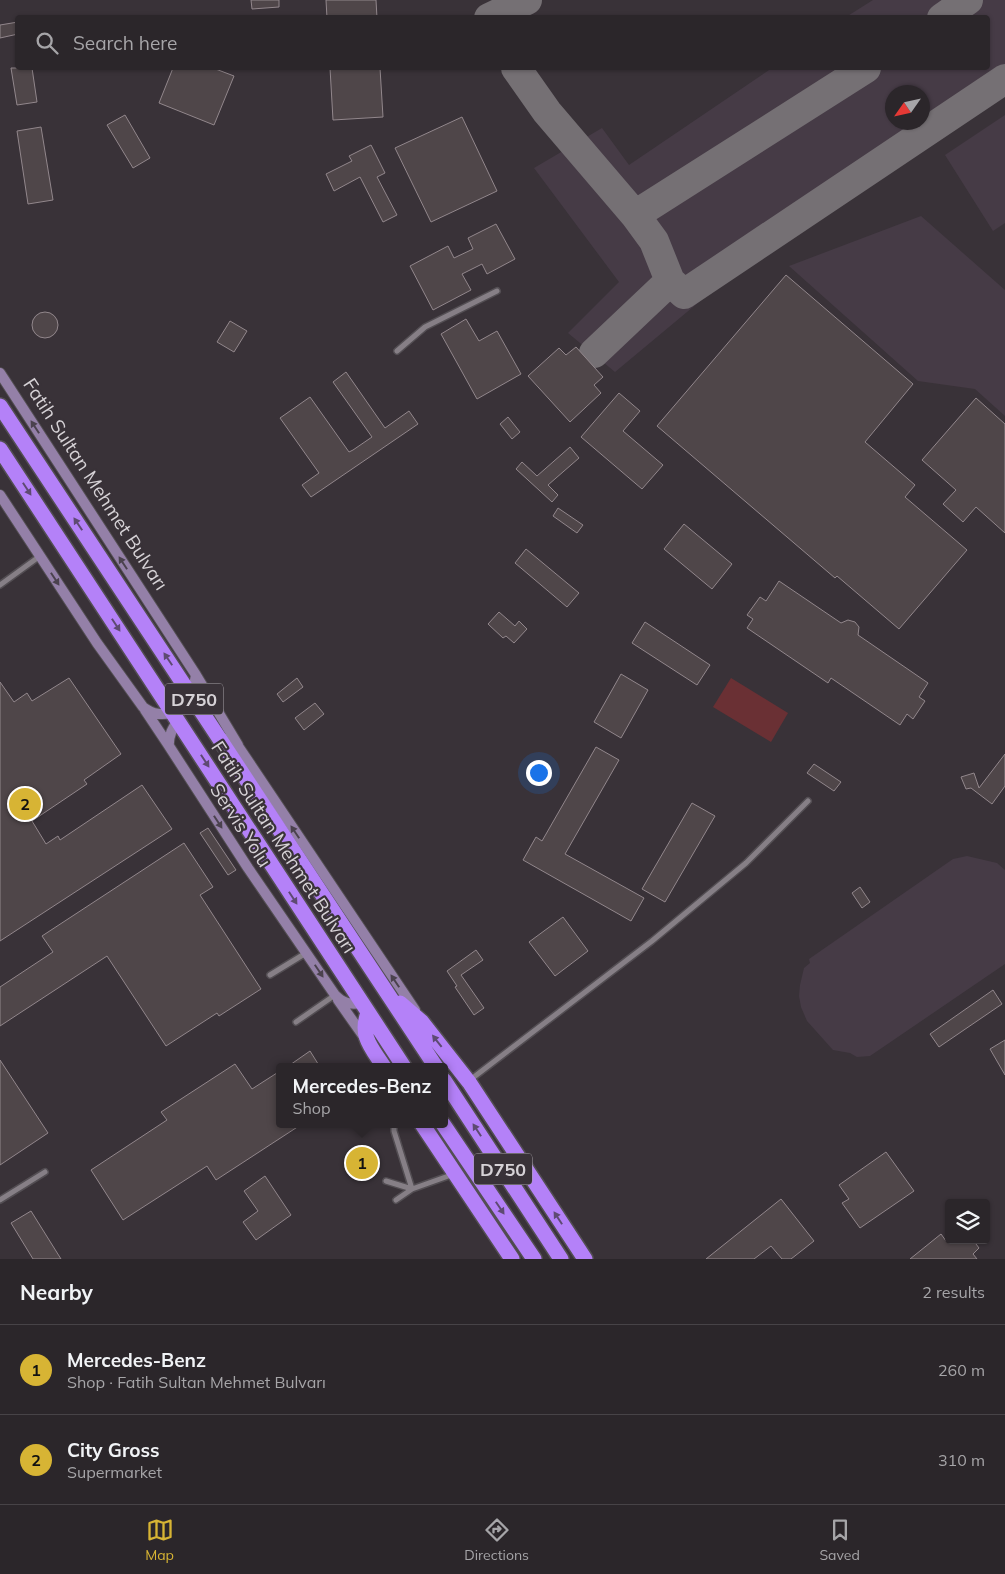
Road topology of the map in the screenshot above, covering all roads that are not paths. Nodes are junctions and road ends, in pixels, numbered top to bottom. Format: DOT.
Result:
graph roads {
  1 [pos="497,291"];
  2 [pos="398,351"];
  3 [pos="0,373"];
  4 [pos="0,406"];
  5 [pos="0,449"];
  6 [pos="0,495"];
  7 [pos="40,556"];
  8 [pos="0,585"];
  9 [pos="196,675"];
  10 [pos="192,696"];
  11 [pos="143,708"];
  12 [pos="176,717"];
  13 [pos="217,736"];
  14 [pos="169,746"];
  15 [pos="238,746"];
  16 [pos="808,800"];
  17 [pos="306,954"];
  18 [pos="270,975"];
  19 [pos="387,992"];
  20 [pos="335,995"];
  21 [pos="365,1008"];
  22 [pos="296,1022"];
  23 [pos="422,1022"];
  24 [pos="380,1061"];
  25 [pos="401,1063"];
  26 [pos="433,1063"];
  27 [pos="468,1082"];
  28 [pos="448,1086"];
  29 [pos="394,1128"];
  30 [pos="425,1128"];
  31 [pos="446,1128"];
  32 [pos="45,1172"];
  33 [pos="455,1174"];
  34 [pos="386,1181"];
  35 [pos="412,1190"];
  36 [pos="0,1200"];
  37 [pos="396,1200"];
  38 [pos="512,1259"];
  39 [pos="534,1259"];
  40 [pos="561,1259"];
  41 [pos="585,1259"];
  1 -- 2 [label="lane"];
  9 -- 3 [label="street, Fatih Sultan Mehmet Bulvarı, one-way"];
  10 -- 4 [label="highway, Fatih Sultan Mehmet Bulvarı / D750, one-way"];
  5 -- 12 [label="highway, Fatih Sultan Mehmet Bulvarı / D750, one-way"];
  6 -- 7 [label="street"];
  7 -- 8 [label="lane"];
  7 -- 11 [label="street, one-way"];
  9 -- 10 [label="street"];
  9 -- 15 [label="street, Fatih Sultan Mehmet Bulvarı"];
  10 -- 13 [label="highway, Fatih Sultan Mehmet Bulvarı / D750"];
  11 -- 12 [label="street"];
  11 -- 14 [label="street, Servis Yolu"];
  12 -- 14 [label="street"];
  12 -- 21 [label="highway, Fatih Sultan Mehmet Bulvarı / D750, one-way"];
  13 -- 15 [label="street, Fatih Sultan Mehmet Bulvarı"];
  13 -- 19 [label="highway, Fatih Sultan Mehmet Bulvarı / D750"];
  14 -- 17 [label="street, Servis Yolu, one-way"];
  23 -- 15 [label="street, Fatih Sultan Mehmet Bulvarı, one-way"];
  16 -- 27 [label="lane"];
  17 -- 18 [label="lane"];
  17 -- 20 [label="street, Servis Yolu, one-way"];
  19 -- 23 [label="highway"];
  19 -- 26 [label="highway, Fatih Sultan Mehmet Bulvarı / D750"];
  20 -- 21 [label="street"];
  20 -- 22 [label="lane"];
  20 -- 24 [label="street, Servis Yolu"];
  21 -- 24 [label="highway"];
  21 -- 25 [label="highway, Fatih Sultan Mehmet Bulvarı / D750"];
  27 -- 23 [label="highway, one-way"];
  41 -- 27 [label="highway, one-way"];
  40 -- 28 [label="highway, D750, one-way"];
  29 -- 35 [label="lane"];
  30 -- 33 [label="highway"];
  31 -- 39 [label="highway, D750, one-way"];
  32 -- 36 [label="lane"];
  33 -- 35 [label="lane"];
  33 -- 38 [label="highway"];
  34 -- 35 [label="lane"];
  35 -- 37 [label="lane"];
}
